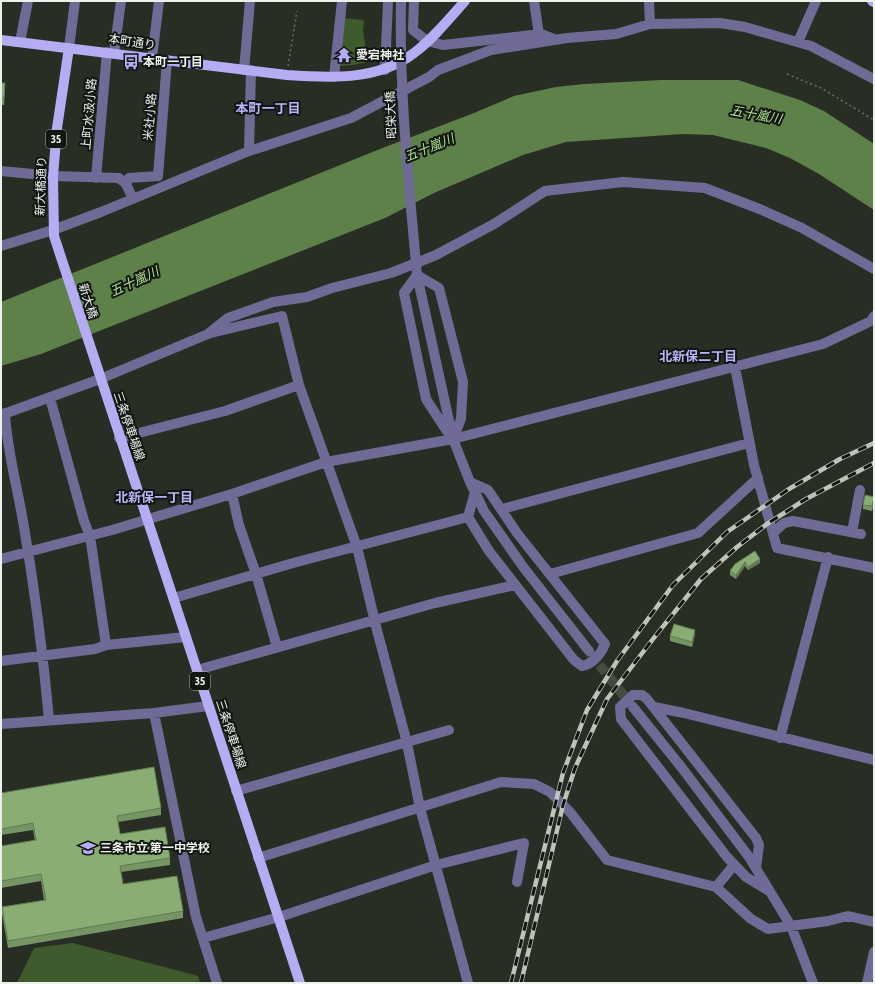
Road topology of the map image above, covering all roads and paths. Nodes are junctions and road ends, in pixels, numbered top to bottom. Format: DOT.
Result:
graph roads {
  1 [pos="28,1"];
  2 [pos="75,1"];
  3 [pos="121,1"];
  4 [pos="159,1"];
  5 [pos="250,1"];
  6 [pos="342,1"];
  7 [pos="388,1"];
  8 [pos="401,1"];
  9 [pos="414,1"];
  10 [pos="465,1"];
  11 [pos="534,1"];
  12 [pos="650,1"];
  13 [pos="816,1"];
  14 [pos="297,10"];
  15 [pos="650,24"];
  16 [pos="539,35"];
  17 [pos="1,40"];
  18 [pos="556,40"];
  19 [pos="427,41"];
  20 [pos="20,42"];
  21 [pos="798,42"];
  22 [pos="69,48"];
  23 [pos="110,52"];
  24 [pos="152,58"];
  25 [pos="167,60"];
  26 [pos="248,70"];
  27 [pos="385,70"];
  28 [pos="787,74"];
  29 [pos="287,75"];
  30 [pos="334,77"];
  31 [pos="874,79"];
  32 [pos="874,120"];
  33 [pos="249,151"];
  34 [pos="1,171"];
  35 [pos="53,176"];
  36 [pos="96,178"];
  37 [pos="126,184"];
  38 [pos="133,199"];
  39 [pos="53,233"];
  40 [pos="1,246"];
  41 [pos="874,269"];
  42 [pos="418,275"];
  43 [pos="874,316"];
  44 [pos="208,334"];
  45 [pos="735,367"];
  46 [pos="98,375"];
  47 [pos="299,385"];
  48 [pos="50,398"];
  49 [pos="3,414"];
  50 [pos="119,438"];
  51 [pos="453,439"];
  52 [pos="749,443"];
  53 [pos="326,462"];
  54 [pos="758,478"];
  55 [pos="470,482"];
  56 [pos="860,490"];
  57 [pos="475,492"];
  58 [pos="232,494"];
  59 [pos="502,509"];
  60 [pos="468,517"];
  61 [pos="148,518"];
  62 [pos="773,532"];
  63 [pos="90,536"];
  64 [pos="357,547"];
  65 [pos="29,552"];
  66 [pos="828,558"];
  67 [pos="1,559"];
  68 [pos="874,568"];
  69 [pos="256,574"];
  70 [pos="550,574"];
  71 [pos="516,585"];
  72 [pos="174,598"];
  73 [pos="375,620"];
  74 [pos="186,637"];
  75 [pos="106,645"];
  76 [pos="276,647"];
  77 [pos="589,651"];
  78 [pos="43,654"];
  79 [pos="1,661"];
  80 [pos="197,670"];
  81 [pos="208,706"];
  82 [pos="633,707"];
  83 [pos="654,707"];
  84 [pos="154,713"];
  85 [pos="49,719"];
  86 [pos="1,724"];
  87 [pos="449,730"];
  88 [pos="780,738"];
  89 [pos="406,743"];
  90 [pos="874,760"];
  91 [pos="236,791"];
  92 [pos="420,808"];
  93 [pos="258,858"];
  94 [pos="436,865"];
  95 [pos="734,865"];
  96 [pos="756,868"];
  97 [pos="517,882"];
  98 [pos="716,887"];
  99 [pos="769,890"];
  100 [pos="279,917"];
  101 [pos="874,922"];
  102 [pos="791,926"];
  103 [pos="203,938"];
  104 [pos="874,952"];
  105 [pos="217,983"];
  106 [pos="300,983"];
  107 [pos="468,983"];
  108 [pos="813,983"];
  109 [pos="867,983"];
  1 -- 20 [label="street"];
  2 -- 22 [label="street"];
  3 -- 23 [label="street, 上町水汲小路"];
  4 -- 24 [label="street"];
  5 -- 26 [label="street"];
  6 -- 30 [label="street"];
  7 -- 27 [label="street"];
  8 -- 42 [label="street, 昭栄大橋, bridge"];
  9 -- 19 [label="street"];
  10 -- 19 [label="main road, 本町通り"];
  11 -- 16 [label="street"];
  12 -- 15 [label="street"];
  13 -- 21 [label="street"];
  14 -- 29 [label="path"];
  15 -- 18 [label="street"];
  15 -- 21 [label="street"];
  16 -- 18 [label="street"];
  16 -- 19 [label="street"];
  17 -- 20 [label="main road, 本町通り"];
  18 -- 33 [label="street"];
  19 -- 27 [label="main road, 本町通り"];
  20 -- 22 [label="main road, 本町通り"];
  21 -- 31 [label="street"];
  22 -- 23 [label="main road, 本町通り"];
  22 -- 35 [label="main road, 新大橋通り / 35"];
  23 -- 24 [label="main road, 本町通り"];
  23 -- 36 [label="street, 上町水汲小路"];
  24 -- 25 [label="main road, 本町通り"];
  25 -- 26 [label="main road, 本町通り"];
  25 -- 37 [label="street, 米社小路"];
  26 -- 29 [label="main road, 本町通り"];
  26 -- 33 [label="street"];
  27 -- 30 [label="main road, 本町通り"];
  28 -- 32 [label="path"];
  29 -- 30 [label="main road, 本町通り"];
  33 -- 38 [label="street"];
  34 -- 35 [label="street"];
  35 -- 36 [label="street"];
  35 -- 39 [label="main road, 新大橋通り / 35"];
  36 -- 37 [label="street"];
  37 -- 38 [label="street"];
  38 -- 39 [label="street"];
  39 -- 40 [label="street"];
  39 -- 46 [label="main road, 新大橋 / 35"];
  41 -- 44 [label="street"];
  42 -- 51 [label="street, 昭栄大橋"];
  42 -- 51 [label="street"];
  42 -- 51 [label="street"];
  43 -- 45 [label="street"];
  44 -- 46 [label="street"];
  44 -- 47 [label="street"];
  45 -- 51 [label="street"];
  45 -- 52 [label="street"];
  46 -- 48 [label="street"];
  46 -- 50 [label="main road, 三条停車場線 / 35"];
  47 -- 50 [label="street"];
  47 -- 53 [label="street"];
  48 -- 49 [label="street"];
  48 -- 63 [label="street"];
  49 -- 65 [label="street"];
  50 -- 61 [label="main road, 三条停車場線 / 35"];
  51 -- 53 [label="street"];
  51 -- 55 [label="street"];
  52 -- 54 [label="street"];
  52 -- 59 [label="street"];
  53 -- 58 [label="street"];
  53 -- 64 [label="street"];
  54 -- 62 [label="street"];
  54 -- 70 [label="street"];
  55 -- 57 [label="street"];
  55 -- 59 [label="street"];
  56 -- 62 [label="street"];
  57 -- 60 [label="street"];
  57 -- 77 [label="street"];
  58 -- 61 [label="street"];
  58 -- 69 [label="street"];
  59 -- 70 [label="street"];
  60 -- 64 [label="street"];
  60 -- 71 [label="street"];
  61 -- 63 [label="street"];
  61 -- 72 [label="main road, 三条停車場線 / 35"];
  62 -- 66 [label="street"];
  63 -- 65 [label="street"];
  63 -- 75 [label="street"];
  64 -- 69 [label="street"];
  64 -- 73 [label="street"];
  65 -- 67 [label="street"];
  65 -- 78 [label="street"];
  66 -- 68 [label="street"];
  66 -- 88 [label="street"];
  69 -- 72 [label="street"];
  69 -- 76 [label="street"];
  70 -- 71 [label="street"];
  71 -- 73 [label="street"];
  72 -- 74 [label="main road, 三条停車場線 / 35"];
  73 -- 76 [label="street"];
  73 -- 89 [label="street"];
  74 -- 75 [label="street"];
  74 -- 80 [label="main road, 三条停車場線 / 35"];
  75 -- 78 [label="street"];
  76 -- 80 [label="street"];
  78 -- 79 [label="street"];
  78 -- 85 [label="street"];
  80 -- 81 [label="main road, 三条停車場線 / 35"];
  81 -- 84 [label="street"];
  81 -- 91 [label="main road, 三条停車場線 / 35"];
  82 -- 96 [label="street"];
  83 -- 88 [label="street"];
  83 -- 95 [label="street"];
  83 -- 96 [label="street"];
  84 -- 85 [label="street"];
  84 -- 103 [label="street"];
  85 -- 86 [label="street"];
  87 -- 89 [label="street"];
  88 -- 90 [label="street"];
  89 -- 91 [label="street"];
  89 -- 92 [label="street"];
  91 -- 93 [label="main road, 三条停車場線 / 35"];
  92 -- 93 [label="street"];
  92 -- 94 [label="street"];
  92 -- 98 [label="street"];
  93 -- 100 [label="main road, 三条停車場線 / 35"];
  94 -- 97 [label="street"];
  94 -- 100 [label="street"];
  94 -- 107 [label="street"];
  95 -- 98 [label="street"];
  95 -- 99 [label="street"];
  96 -- 99 [label="street"];
  98 -- 102 [label="street"];
  99 -- 102 [label="street"];
  100 -- 103 [label="street"];
  100 -- 106 [label="main road, 三条停車場線 / 35"];
  101 -- 102 [label="street"];
  102 -- 108 [label="street"];
  103 -- 105 [label="street"];
  104 -- 109 [label="street"];
}
